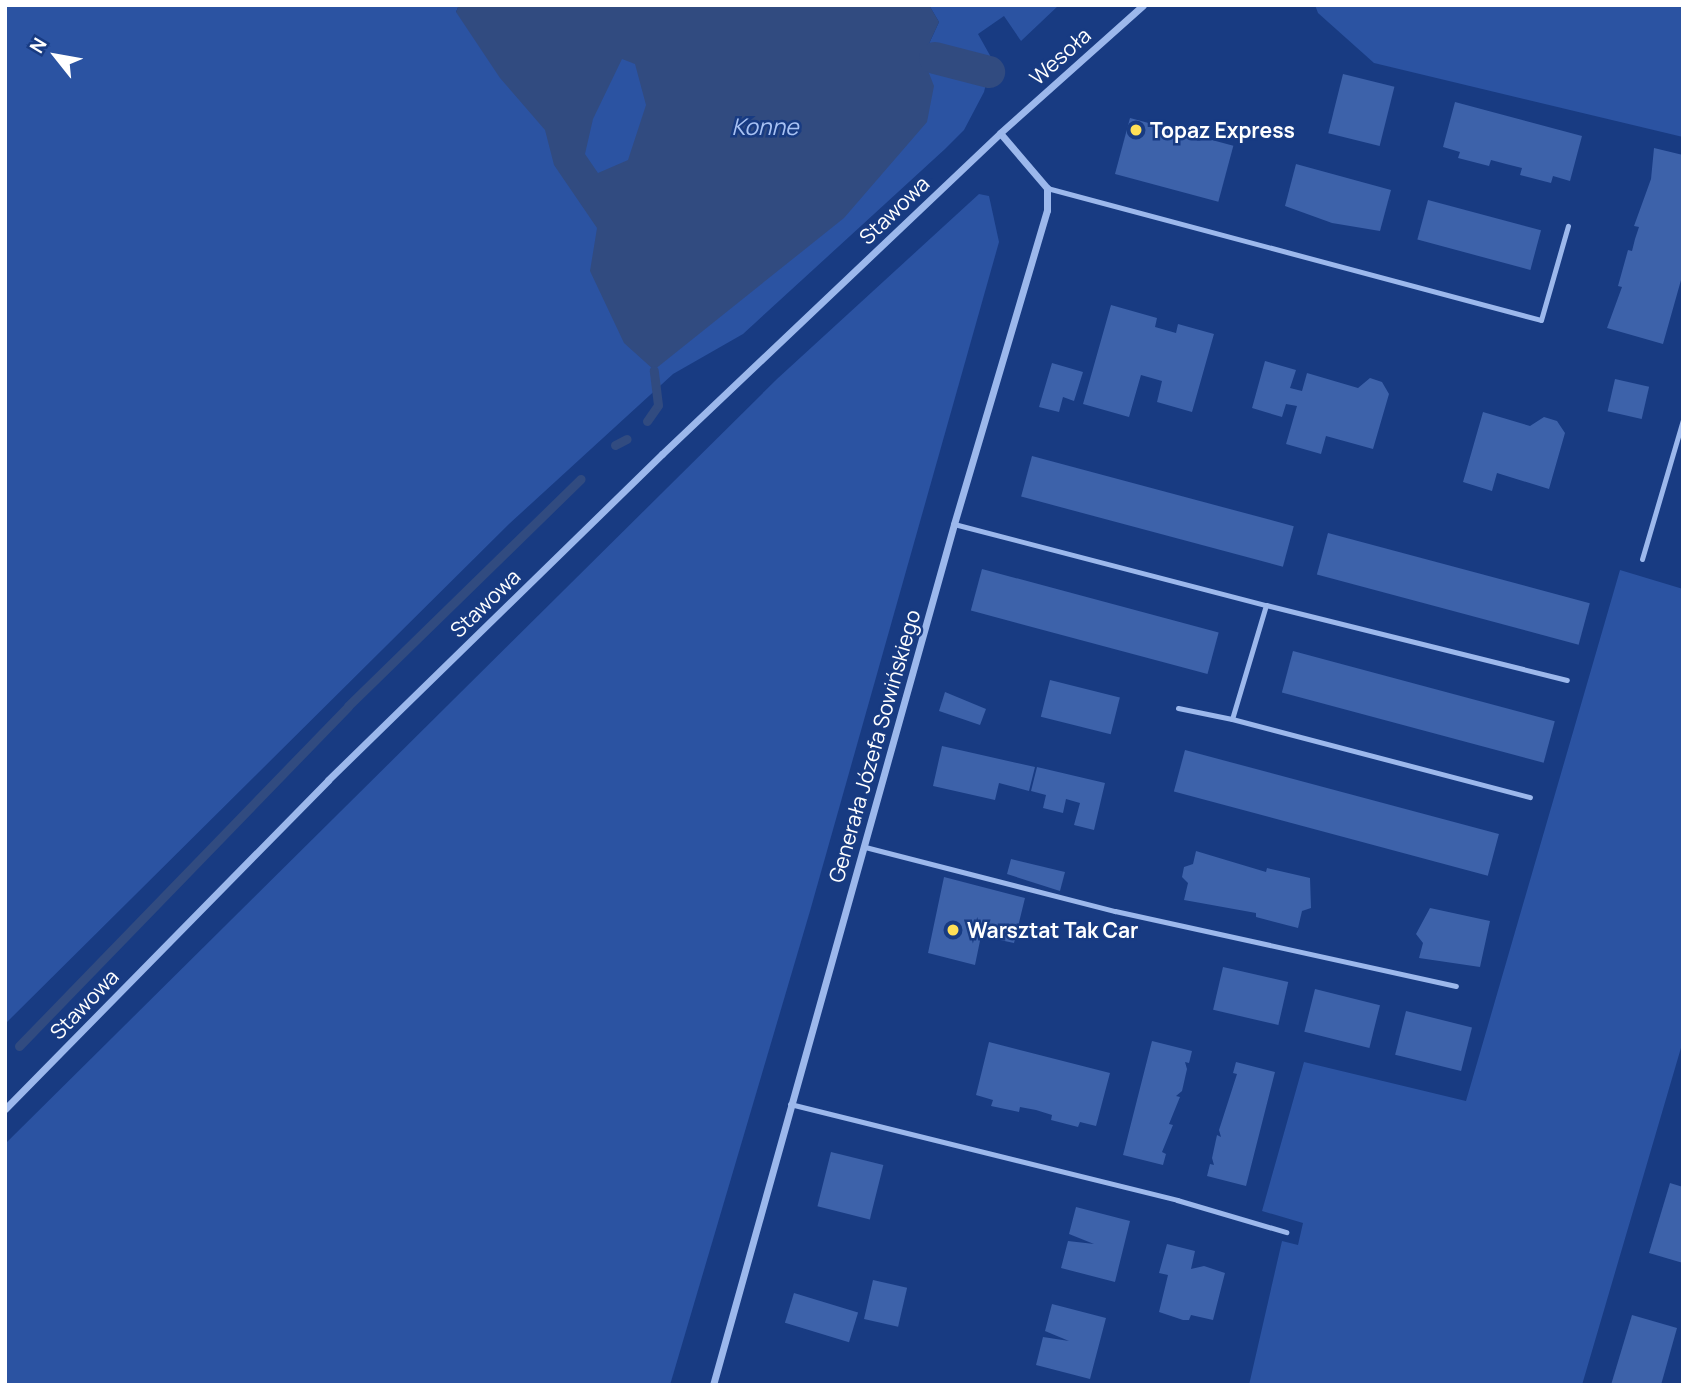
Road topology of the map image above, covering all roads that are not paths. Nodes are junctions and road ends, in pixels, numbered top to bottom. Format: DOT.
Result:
graph roads {
  1 [pos="1143,5"];
  2 [pos="1000,133"];
  3 [pos="1048,188"];
  4 [pos="1568,226"];
  5 [pos="1683,420"];
  6 [pos="954,524"];
  7 [pos="1642,559"];
  8 [pos="1266,605"];
  9 [pos="1567,680"];
  10 [pos="1178,708"];
  11 [pos="1231,719"];
  12 [pos="1530,797"];
  13 [pos="865,846"];
  14 [pos="1456,986"];
  15 [pos="790,1104"];
  16 [pos="5,1109"];
  17 [pos="1286,1232"];
  18 [pos="713,1385"];
  1 -- 2 [label="street, Wesoła"];
  2 -- 3 [label="street"];
  2 -- 16 [label="street, Stawowa"];
  3 -- 4 [label="lane"];
  3 -- 6 [label="street, Generała Józefa Sowińskiego"];
  5 -- 7 [label="lane"];
  6 -- 8 [label="lane"];
  6 -- 13 [label="street, Generała Józefa Sowińskiego"];
  8 -- 9 [label="lane"];
  8 -- 11 [label="lane"];
  10 -- 11 [label="lane"];
  11 -- 12 [label="lane"];
  13 -- 14 [label="lane"];
  13 -- 15 [label="street, Generała Józefa Sowińskiego"];
  15 -- 17 [label="lane"];
  15 -- 18 [label="street, Generała Józefa Sowińskiego"];
}
